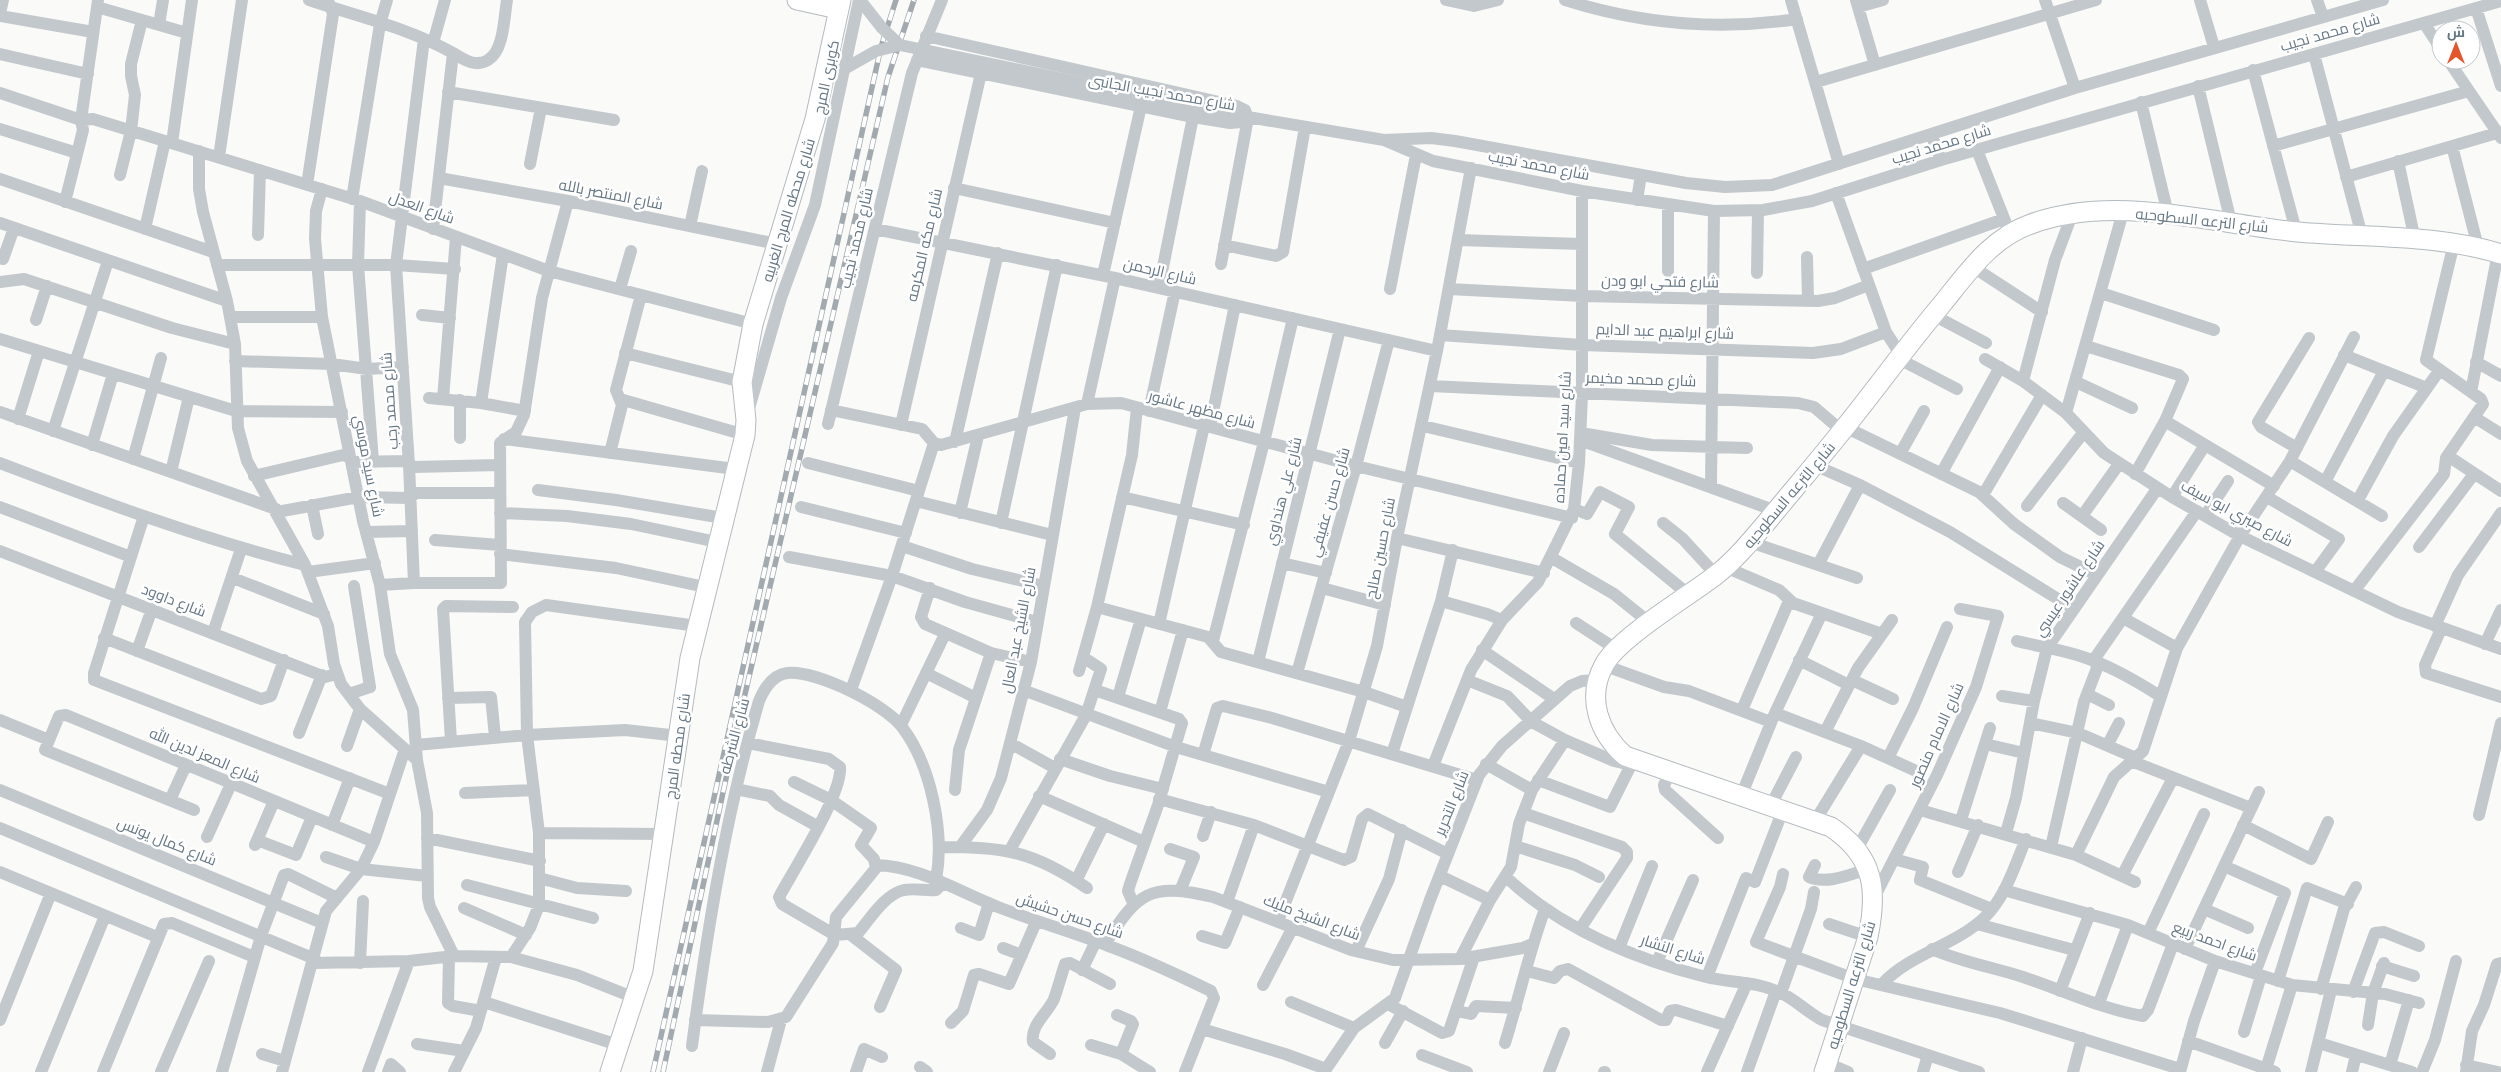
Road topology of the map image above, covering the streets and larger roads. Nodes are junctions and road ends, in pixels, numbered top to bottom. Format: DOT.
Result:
graph roads {
  1 [pos="3,0"];
  2 [pos="164,0"];
  3 [pos="192,0"];
  4 [pos="242,0"];
  5 [pos="309,0"];
  6 [pos="387,0"];
  7 [pos="445,0"];
  8 [pos="507,0"];
  9 [pos="797,0"];
  10 [pos="860,0"];
  11 [pos="942,0"];
  12 [pos="1446,0"];
  13 [pos="1498,0"];
  14 [pos="1565,0"];
  15 [pos="1791,0"];
  16 [pos="1883,0"];
  17 [pos="2045,0"];
  18 [pos="2096,0"];
  19 [pos="2200,0"];
  20 [pos="2317,0"];
  21 [pos="2383,0"];
  22 [pos="2501,1"];
  23 [pos="1468,2"];
  24 [pos="97,4"];
  25 [pos="330,4"];
  26 [pos="1857,4"];
  27 [pos="839,5"];
  28 [pos="2476,8"];
  29 [pos="2050,14"];
  30 [pos="0,15"];
  31 [pos="2323,17"];
  32 [pos="1797,19"];
  33 [pos="142,20"];
  34 [pos="2424,23"];
  35 [pos="380,24"];
  36 [pos="158,25"];
  37 [pos="93,32"];
  38 [pos="187,33"];
  39 [pos="2431,34"];
  40 [pos="926,36"];
  41 [pos="429,41"];
  42 [pos="900,45"];
  43 [pos="2214,47"];
  44 [pos="452,53"];
  45 [pos="0,54"];
  46 [pos="2314,54"];
  47 [pos="917,60"];
  48 [pos="1875,65"];
  49 [pos="844,69"];
  50 [pos="2253,70"];
  51 [pos="2455,70"];
  52 [pos="981,73"];
  53 [pos="88,74"];
  54 [pos="1816,82"];
  55 [pos="2198,86"];
  56 [pos="2501,86"];
  57 [pos="2075,88"];
  58 [pos="2469,91"];
  59 [pos="448,92"];
  60 [pos="0,93"];
  61 [pos="2141,102"];
  62 [pos="1141,106"];
  63 [pos="541,108"];
  64 [pos="1194,117"];
  65 [pos="1248,118"];
  66 [pos="81,120"];
  67 [pos="614,120"];
  68 [pos="1305,127"];
  69 [pos="0,128"];
  70 [pos="2334,129"];
  71 [pos="131,130"];
  72 [pos="1932,134"];
  73 [pos="2499,135"];
  74 [pos="1384,140"];
  75 [pos="168,142"];
  76 [pos="2273,146"];
  77 [pos="2452,146"];
  78 [pos="1977,150"];
  79 [pos="199,151"];
  80 [pos="77,153"];
  81 [pos="1416,155"];
  82 [pos="219,157"];
  83 [pos="1941,160"];
  84 [pos="2398,161"];
  85 [pos="530,164"];
  86 [pos="1839,164"];
  87 [pos="1471,168"];
  88 [pos="260,170"];
  89 [pos="702,171"];
  90 [pos="120,175"];
  91 [pos="1641,175"];
  92 [pos="2346,177"];
  93 [pos="439,178"];
  94 [pos="0,179"];
  95 [pos="307,185"];
  96 [pos="954,188"];
  97 [pos="322,189"];
  98 [pos="1582,191"];
  99 [pos="1836,193"];
  100 [pos="356,200"];
  101 [pos="1638,200"];
  102 [pos="568,201"];
  103 [pos="65,202"];
  104 [pos="1668,205"];
  105 [pos="1714,211"];
  106 [pos="1758,211"];
  107 [pos="2073,212"];
  108 [pos="2123,212"];
  109 [pos="2168,214"];
  110 [pos="402,217"];
  111 [pos="1115,222"];
  112 [pos="2231,222"];
  113 [pos="0,223"];
  114 [pos="690,226"];
  115 [pos="2007,226"];
  116 [pos="14,228"];
  117 [pos="145,229"];
  118 [pos="433,229"];
  119 [pos="875,229"];
  120 [pos="2296,231"];
  121 [pos="258,235"];
  122 [pos="2362,236"];
  123 [pos="456,237"];
  124 [pos="1458,240"];
  125 [pos="2415,240"];
  126 [pos="941,242"];
  127 [pos="2454,243"];
  128 [pos="4,244"];
  129 [pos="777,244"];
  130 [pos="1582,244"];
  131 [pos="1224,245"];
  132 [pos="2478,247"];
  133 [pos="631,251"];
  134 [pos="213,252"];
  135 [pos="998,253"];
  136 [pos="2500,253"];
  137 [pos="503,254"];
  138 [pos="1807,257"];
  139 [pos="3,259"];
  140 [pos="108,261"];
  141 [pos="1221,264"];
  142 [pos="217,265"];
  143 [pos="396,265"];
  144 [pos="317,266"];
  145 [pos="358,266"];
  146 [pos="1057,266"];
  147 [pos="1973,266"];
  148 [pos="455,269"];
  149 [pos="1863,269"];
  150 [pos="1668,270"];
  151 [pos="549,271"];
  152 [pos="1757,274"];
  153 [pos="1109,276"];
  154 [pos="0,282"];
  155 [pos="1869,285"];
  156 [pos="47,286"];
  157 [pos="1160,288"];
  158 [pos="620,289"];
  159 [pos="1390,289"];
  160 [pos="1449,289"];
  161 [pos="1175,291"];
  162 [pos="2101,293"];
  163 [pos="642,295"];
  164 [pos="1582,296"];
  165 [pos="1714,299"];
  166 [pos="1808,300"];
  167 [pos="227,301"];
  168 [pos="95,302"];
  169 [pos="1235,305"];
  170 [pos="2042,312"];
  171 [pos="422,315"];
  172 [pos="1933,315"];
  173 [pos="230,317"];
  174 [pos="322,317"];
  175 [pos="450,318"];
  176 [pos="1293,318"];
  177 [pos="36,320"];
  178 [pos="753,324"];
  179 [pos="1340,329"];
  180 [pos="2214,330"];
  181 [pos="1886,332"];
  182 [pos="1440,336"];
  183 [pos="2354,337"];
  184 [pos="2309,338"];
  185 [pos="0,339"];
  186 [pos="1389,340"];
  187 [pos="1986,343"];
  188 [pos="235,344"];
  189 [pos="1582,345"];
  190 [pos="2086,346"];
  191 [pos="1713,349"];
  192 [pos="39,351"];
  193 [pos="1437,351"];
  194 [pos="625,353"];
  195 [pos="2344,355"];
  196 [pos="1899,356"];
  197 [pos="162,358"];
  198 [pos="1985,359"];
  199 [pos="235,361"];
  200 [pos="2476,362"];
  201 [pos="75,363"];
  202 [pos="332,364"];
  203 [pos="403,367"];
  204 [pos="2000,367"];
  205 [pos="367,369"];
  206 [pos="2384,371"];
  207 [pos="2439,371"];
  208 [pos="113,374"];
  209 [pos="2501,376"];
  210 [pos="2023,381"];
  211 [pos="742,382"];
  212 [pos="2076,382"];
  213 [pos="153,386"];
  214 [pos="1430,386"];
  215 [pos="2427,388"];
  216 [pos="1957,389"];
  217 [pos="2471,392"];
  218 [pos="1582,394"];
  219 [pos="2042,395"];
  220 [pos="189,397"];
  221 [pos="429,398"];
  222 [pos="1713,398"];
  223 [pos="443,399"];
  224 [pos="620,399"];
  225 [pos="460,400"];
  226 [pos="481,403"];
  227 [pos="1081,406"];
  228 [pos="2132,408"];
  229 [pos="832,410"];
  230 [pos="1143,410"];
  231 [pos="236,411"];
  232 [pos="525,411"];
  233 [pos="1924,411"];
  234 [pos="0,412"];
  235 [pos="342,412"];
  236 [pos="2066,413"];
  237 [pos="2474,417"];
  238 [pos="18,419"];
  239 [pos="2165,421"];
  240 [pos="1022,423"];
  241 [pos="828,424"];
  242 [pos="901,425"];
  243 [pos="1423,426"];
  244 [pos="745,427"];
  245 [pos="1207,427"];
  246 [pos="1844,429"];
  247 [pos="53,431"];
  248 [pos="2082,433"];
  249 [pos="2501,434"];
  250 [pos="978,436"];
  251 [pos="1581,436"];
  252 [pos="460,438"];
  253 [pos="504,439"];
  254 [pos="955,442"];
  255 [pos="1264,442"];
  256 [pos="934,443"];
  257 [pos="92,444"];
  258 [pos="2204,444"];
  259 [pos="1713,448"];
  260 [pos="1747,448"];
  261 [pos="2297,448"];
  262 [pos="610,453"];
  263 [pos="1309,453"];
  264 [pos="1900,454"];
  265 [pos="2448,456"];
  266 [pos="133,459"];
  267 [pos="352,462"];
  268 [pos="373,462"];
  269 [pos="2290,462"];
  270 [pos="0,463"];
  271 [pos="808,463"];
  272 [pos="1579,463"];
  273 [pos="2120,464"];
  274 [pos="409,465"];
  275 [pos="499,465"];
  276 [pos="1814,465"];
  277 [pos="1356,466"];
  278 [pos="735,469"];
  279 [pos="171,472"];
  280 [pos="1941,474"];
  281 [pos="2135,474"];
  282 [pos="2474,474"];
  283 [pos="254,476"];
  284 [pos="1410,480"];
  285 [pos="2228,481"];
  286 [pos="2325,482"];
  287 [pos="1860,485"];
  288 [pos="2274,486"];
  289 [pos="1711,487"];
  290 [pos="2157,489"];
  291 [pos="538,490"];
  292 [pos="2501,491"];
  293 [pos="500,493"];
  294 [pos="1983,495"];
  295 [pos="917,496"];
  296 [pos="359,497"];
  297 [pos="411,497"];
  298 [pos="1122,497"];
  299 [pos="2172,497"];
  300 [pos="2267,497"];
  301 [pos="2358,500"];
  302 [pos="2063,503"];
  303 [pos="312,505"];
  304 [pos="2027,506"];
  305 [pos="0,507"];
  306 [pos="801,507"];
  307 [pos="276,510"];
  308 [pos="1184,510"];
  309 [pos="1776,510"];
  310 [pos="500,513"];
  311 [pos="960,513"];
  312 [pos="2501,513"];
  313 [pos="1573,514"];
  314 [pos="2201,514"];
  315 [pos="144,516"];
  316 [pos="2082,516"];
  317 [pos="2382,516"];
  318 [pos="723,518"];
  319 [pos="1001,523"];
  320 [pos="1663,523"];
  321 [pos="1244,525"];
  322 [pos="2101,530"];
  323 [pos="412,531"];
  324 [pos="366,532"];
  325 [pos="906,533"];
  326 [pos="318,534"];
  327 [pos="1052,536"];
  328 [pos="2240,536"];
  329 [pos="1397,538"];
  330 [pos="435,540"];
  331 [pos="717,542"];
  332 [pos="1750,542"];
  333 [pos="902,546"];
  334 [pos="2419,547"];
  335 [pos="241,549"];
  336 [pos="500,550"];
  337 [pos="1453,550"];
  338 [pos="0,551"];
  339 [pos="132,557"];
  340 [pos="789,557"];
  341 [pos="1552,558"];
  342 [pos="375,563"];
  343 [pos="1282,563"];
  344 [pos="1818,565"];
  345 [pos="306,569"];
  346 [pos="1721,571"];
  347 [pos="2315,572"];
  348 [pos="1326,573"];
  349 [pos="1544,573"];
  350 [pos="892,576"];
  351 [pos="2097,576"];
  352 [pos="233,578"];
  353 [pos="1857,578"];
  354 [pos="414,583"];
  355 [pos="380,585"];
  356 [pos="354,586"];
  357 [pos="1044,586"];
  358 [pos="705,587"];
  359 [pos="930,588"];
  360 [pos="1322,588"];
  361 [pos="2354,591"];
  362 [pos="1688,594"];
  363 [pos="118,596"];
  364 [pos="1789,601"];
  365 [pos="1441,602"];
  366 [pos="1385,606"];
  367 [pos="513,607"];
  368 [pos="1097,607"];
  369 [pos="152,609"];
  370 [pos="1960,609"];
  371 [pos="2074,609"];
  372 [pos="2501,610"];
  373 [pos="1822,613"];
  374 [pos="324,614"];
  375 [pos="2123,618"];
  376 [pos="1142,619"];
  377 [pos="1502,620"];
  378 [pos="1892,620"];
  379 [pos="1038,622"];
  380 [pos="1576,623"];
  381 [pos="1650,623"];
  382 [pos="1159,624"];
  383 [pos="698,626"];
  384 [pos="1947,628"];
  385 [pos="2438,628"];
  386 [pos="1183,630"];
  387 [pos="214,632"];
  388 [pos="945,634"];
  389 [pos="1882,634"];
  390 [pos="104,638"];
  391 [pos="1213,641"];
  392 [pos="2017,641"];
  393 [pos="2485,644"];
  394 [pos="2047,648"];
  395 [pos="2177,648"];
  396 [pos="1616,649"];
  397 [pos="2501,649"];
  398 [pos="137,650"];
  399 [pos="1482,650"];
  400 [pos="991,653"];
  401 [pos="1083,657"];
  402 [pos="284,660"];
  403 [pos="1799,660"];
  404 [pos="1031,662"];
  405 [pos="1258,662"];
  406 [pos="2096,662"];
  407 [pos="1079,671"];
  408 [pos="926,673"];
  409 [pos="1298,673"];
  410 [pos="1600,673"];
  411 [pos="337,674"];
  412 [pos="322,676"];
  413 [pos="1467,680"];
  414 [pos="1850,683"];
  415 [pos="851,690"];
  416 [pos="1023,690"];
  417 [pos="1095,690"];
  418 [pos="1364,692"];
  419 [pos="349,694"];
  420 [pos="2087,694"];
  421 [pos="2002,696"];
  422 [pos="2160,696"];
  423 [pos="2501,697"];
  424 [pos="448,698"];
  425 [pos="976,698"];
  426 [pos="1118,698"];
  427 [pos="1554,699"];
  428 [pos="1893,699"];
  429 [pos="2034,701"];
  430 [pos="2109,705"];
  431 [pos="1407,707"];
  432 [pos="360,709"];
  433 [pos="1742,710"];
  434 [pos="1160,712"];
  435 [pos="1086,715"];
  436 [pos="1773,717"];
  437 [pos="0,720"];
  438 [pos="1532,722"];
  439 [pos="2030,723"];
  440 [pos="2119,723"];
  441 [pos="2501,723"];
  442 [pos="901,724"];
  443 [pos="1990,728"];
  444 [pos="1824,732"];
  445 [pos="300,733"];
  446 [pos="2078,733"];
  447 [pos="527,735"];
  448 [pos="679,736"];
  449 [pos="495,737"];
  450 [pos="1565,740"];
  451 [pos="451,741"];
  452 [pos="1349,741"];
  453 [pos="748,742"];
  454 [pos="1010,742"];
  455 [pos="1985,744"];
  456 [pos="2108,744"];
  457 [pos="47,745"];
  458 [pos="347,746"];
  459 [pos="1861,746"];
  460 [pos="411,747"];
  461 [pos="1176,747"];
  462 [pos="2024,753"];
  463 [pos="1392,754"];
  464 [pos="1203,755"];
  465 [pos="1796,757"];
  466 [pos="1888,758"];
  467 [pos="2134,760"];
  468 [pos="1632,763"];
  469 [pos="1058,764"];
  470 [pos="1486,764"];
  471 [pos="186,765"];
  472 [pos="1433,766"];
  473 [pos="1914,770"];
  474 [pos="1670,773"];
  475 [pos="350,778"];
  476 [pos="2173,778"];
  477 [pos="1477,780"];
  478 [pos="794,782"];
  479 [pos="230,784"];
  480 [pos="1535,785"];
  481 [pos="736,789"];
  482 [pos="0,790"];
  483 [pos="534,790"];
  484 [pos="956,790"];
  485 [pos="1890,790"];
  486 [pos="1329,792"];
  487 [pos="2259,792"];
  488 [pos="465,793"];
  489 [pos="390,794"];
  490 [pos="1161,794"];
  491 [pos="1039,796"];
  492 [pos="1742,796"];
  493 [pos="170,800"];
  494 [pos="831,800"];
  495 [pos="274,801"];
  496 [pos="1777,807"];
  497 [pos="2251,808"];
  498 [pos="194,810"];
  499 [pos="1920,810"];
  500 [pos="1211,812"];
  501 [pos="1523,813"];
  502 [pos="2204,814"];
  503 [pos="2479,815"];
  504 [pos="312,817"];
  505 [pos="1960,820"];
  506 [pos="1815,821"];
  507 [pos="2328,822"];
  508 [pos="332,824"];
  509 [pos="1104,824"];
  510 [pos="1254,825"];
  511 [pos="1978,825"];
  512 [pos="2243,825"];
  513 [pos="817,826"];
  514 [pos="0,828"];
  515 [pos="1402,830"];
  516 [pos="540,833"];
  517 [pos="2006,833"];
  518 [pos="664,834"];
  519 [pos="1203,836"];
  520 [pos="207,837"];
  521 [pos="427,838"];
  522 [pos="1718,838"];
  523 [pos="2026,839"];
  524 [pos="374,842"];
  525 [pos="1144,842"];
  526 [pos="1309,845"];
  527 [pos="1515,846"];
  528 [pos="940,847"];
  529 [pos="960,847"];
  530 [pos="2052,847"];
  531 [pos="1170,849"];
  532 [pos="1857,849"];
  533 [pos="1010,850"];
  534 [pos="1448,854"];
  535 [pos="2076,855"];
  536 [pos="326,857"];
  537 [pos="1894,859"];
  538 [pos="540,861"];
  539 [pos="876,864"];
  540 [pos="1815,865"];
  541 [pos="1652,866"];
  542 [pos="2224,866"];
  543 [pos="361,869"];
  544 [pos="1868,869"];
  545 [pos="1958,872"];
  546 [pos="1783,874"];
  547 [pos="427,876"];
  548 [pos="1440,876"];
  549 [pos="2122,876"];
  550 [pos="1506,877"];
  551 [pos="1599,877"];
  552 [pos="2,878"];
  553 [pos="540,878"];
  554 [pos="1693,880"];
  555 [pos="939,881"];
  556 [pos="2136,882"];
  557 [pos="467,886"];
  558 [pos="2356,887"];
  559 [pos="626,890"];
  560 [pos="2004,890"];
  561 [pos="1180,891"];
  562 [pos="1814,892"];
  563 [pos="51,894"];
  564 [pos="1874,896"];
  565 [pos="337,898"];
  566 [pos="1490,900"];
  567 [pos="363,901"];
  568 [pos="273,902"];
  569 [pos="1227,902"];
  570 [pos="989,903"];
  571 [pos="1133,903"];
  572 [pos="2348,904"];
  573 [pos="539,905"];
  574 [pos="1240,907"];
  575 [pos="464,908"];
  576 [pos="1545,908"];
  577 [pos="2204,908"];
  578 [pos="1992,909"];
  579 [pos="2090,913"];
  580 [pos="105,916"];
  581 [pos="593,918"];
  582 [pos="1278,921"];
  583 [pos="1036,922"];
  584 [pos="322,923"];
  585 [pos="1829,924"];
  586 [pos="1977,924"];
  587 [pos="2128,925"];
  588 [pos="1293,927"];
  589 [pos="961,928"];
  590 [pos="2248,928"];
  591 [pos="1580,929"];
  592 [pos="2148,933"];
  593 [pos="526,934"];
  594 [pos="835,935"];
  595 [pos="852,935"];
  596 [pos="261,936"];
  597 [pos="1202,936"];
  598 [pos="1868,937"];
  599 [pos="157,938"];
  600 [pos="1101,943"];
  601 [pos="1532,944"];
  602 [pos="2173,944"];
  603 [pos="2419,946"];
  604 [pos="1004,948"];
  605 [pos="1619,948"];
  606 [pos="1932,949"];
  607 [pos="2185,949"];
  608 [pos="2074,950"];
  609 [pos="1356,951"];
  610 [pos="1022,955"];
  611 [pos="451,956"];
  612 [pos="1474,956"];
  613 [pos="254,957"];
  614 [pos="496,957"];
  615 [pos="511,957"];
  616 [pos="1794,957"];
  617 [pos="1460,959"];
  618 [pos="2456,960"];
  619 [pos="209,961"];
  620 [pos="314,961"];
  621 [pos="409,961"];
  622 [pos="1408,961"];
  623 [pos="2215,961"];
  624 [pos="1658,962"];
  625 [pos="360,963"];
  626 [pos="2501,963"];
  627 [pos="1082,970"];
  628 [pos="1527,971"];
  629 [pos="2258,974"];
  630 [pos="2414,976"];
  631 [pos="1708,977"];
  632 [pos="1855,979"];
  633 [pos="2278,981"];
  634 [pos="1747,983"];
  635 [pos="1110,984"];
  636 [pos="1882,984"];
  637 [pos="1263,985"];
  638 [pos="2292,985"];
  639 [pos="2326,990"];
  640 [pos="2060,991"];
  641 [pos="1779,992"];
  642 [pos="2353,992"];
  643 [pos="2373,993"];
  644 [pos="635,998"];
  645 [pos="1291,1002"];
  646 [pos="2098,1003"];
  647 [pos="1388,1004"];
  648 [pos="483,1006"];
  649 [pos="880,1007"];
  650 [pos="1516,1008"];
  651 [pos="1403,1011"];
  652 [pos="1457,1011"];
  653 [pos="1117,1015"];
  654 [pos="0,1020"];
  655 [pos="695,1020"];
  656 [pos="780,1020"];
  657 [pos="951,1023"];
  658 [pos="2368,1025"];
  659 [pos="1728,1026"];
  660 [pos="1839,1026"];
  661 [pos="1354,1028"];
  662 [pos="1202,1029"];
  663 [pos="2244,1032"];
  664 [pos="1564,1033"];
  665 [pos="2082,1038"];
  666 [pos="2188,1041"];
  667 [pos="1385,1043"];
  668 [pos="1505,1043"];
  669 [pos="2319,1043"];
  670 [pos="417,1044"];
  671 [pos="618,1045"];
  672 [pos="1091,1045"];
  673 [pos="692,1046"];
  674 [pos="464,1052"];
  675 [pos="262,1054"];
  676 [pos="1050,1054"];
  677 [pos="1121,1054"];
  678 [pos="1422,1055"];
  679 [pos="1928,1055"];
  680 [pos="2356,1055"];
  681 [pos="882,1057"];
  682 [pos="2390,1065"];
  683 [pos="284,1066"];
  684 [pos="1826,1067"];
  685 [pos="1444,1068"];
  686 [pos="2466,1069"];
  687 [pos="1325,1070"];
  688 [pos="2180,1070"];
  689 [pos="2271,1070"];
  690 [pos="771,1071"];
  691 [pos="1190,1071"];
  692 [pos="41,1072"];
  693 [pos="103,1072"];
  694 [pos="161,1072"];
  695 [pos="222,1072"];
  696 [pos="368,1072"];
  697 [pos="454,1072"];
  698 [pos="610,1072"];
  699 [pos="856,1072"];
  700 [pos="1150,1072"];
  701 [pos="1467,1072"];
  702 [pos="1549,1072"];
  703 [pos="1707,1072"];
  704 [pos="1747,1072"];
  705 [pos="1848,1072"];
  706 [pos="1923,1072"];
  707 [pos="1979,1072"];
  708 [pos="2073,1072"];
  709 [pos="2311,1072"];
  710 [pos="2352,1072"];
  711 [pos="2412,1072"];
  712 [pos="2422,1072"];
  713 [pos="2498,1072"];
  1 -- 30 [label="street"];
  2 -- 36 [label="street"];
  3 -- 38 [label="street"];
  4 -- 82 [label="street"];
  5 -- 25 [label="street"];
  6 -- 35 [label="street"];
  7 -- 41 [label="street, شارع محمد رجب"];
  8 -- 44 [label="street"];
  9 -- 27 [label="street"];
  10 -- 42 [label="street, bridge"];
  10 -- 49 [label="street, كوبرى المرج"];
  11 -- 40 [label="street, شارع محمد نجيب"];
  12 -- 23 [label="street"];
  13 -- 23 [label="street"];
  14 -- 32 [label="street"];
  15 -- 32 [label="street"];
  16 -- 26 [label="street"];
  17 -- 29 [label="street"];
  18 -- 29 [label="street"];
  19 -- 43 [label="street"];
  20 -- 31 [label="street"];
  21 -- 31 [label="street, شارع محمد نجيب"];
  22 -- 28 [label="street, شارع محمد نجيب"];
  24 -- 33 [label="street"];
  24 -- 37 [label="street"];
  25 -- 35 [label="street"];
  25 -- 95 [label="street"];
  26 -- 48 [label="street"];
  27 -- 129 [label="street, شارع محطه المرج الغربيه"];
  28 -- 34 [label="street, شارع محمد نجيب"];
  28 -- 56 [label="street"];
  29 -- 48 [label="street"];
  29 -- 57 [label="street"];
  30 -- 37 [label="street"];
  31 -- 43 [label="street, شارع محمد نجيب"];
  32 -- 54 [label="street"];
  33 -- 36 [label="street"];
  33 -- 71 [label="street"];
  34 -- 39 [label="street"];
  34 -- 46 [label="street, شارع محمد نجيب"];
  35 -- 41 [label="street"];
  35 -- 100 [label="street"];
  36 -- 38 [label="street"];
  37 -- 53 [label="street"];
  38 -- 75 [label="street"];
  40 -- 47 [label="street, شارع محمد نجيب"];
  40 -- 65 [label="street, شارع محمد نجيب الجانبى"];
  41 -- 44 [label="street"];
  41 -- 110 [label="street, شارع محمد رجب"];
  42 -- 49 [label="street, bridge"];
  42 -- 65 [label="street, شارع محمد نجيب, bridge"];
  43 -- 57 [label="street, شارع محمد نجيب"];
  44 -- 59 [label="street"];
  45 -- 53 [label="street"];
  46 -- 50 [label="street, شارع محمد نجيب"];
  46 -- 70 [label="street"];
  47 -- 52 [label="street, شارع محمد نجيب الجانبى"];
  47 -- 119 [label="street, شارع محمد نجيب"];
  48 -- 54 [label="street"];
  49 -- 244 [label="street, كوبرى المرج"];
  50 -- 55 [label="street, شارع محمد نجيب"];
  50 -- 76 [label="street"];
  51 -- 58 [label="street"];
  52 -- 62 [label="street, شارع محمد نجيب الجانبى"];
  52 -- 96 [label="street, شارع مكه المكرمه"];
  53 -- 66 [label="street"];
  54 -- 86 [label="street"];
  55 -- 61 [label="street, شارع محمد نجيب"];
  55 -- 112 [label="street"];
  57 -- 72 [label="street, شارع محمد نجيب"];
  58 -- 70 [label="street"];
  58 -- 73 [label="street"];
  59 -- 63 [label="street"];
  59 -- 93 [label="street"];
  60 -- 66 [label="street, شارع العدل"];
  61 -- 78 [label="street, شارع محمد نجيب"];
  61 -- 109 [label="street"];
  62 -- 64 [label="street, شارع محمد نجيب الجانبى"];
  62 -- 111 [label="street, شارع الشيخ عبد العال"];
  63 -- 67 [label="street"];
  63 -- 85 [label="street"];
  64 -- 65 [label="street, شارع محمد نجيب الجانبى"];
  64 -- 157 [label="street"];
  65 -- 68 [label="street, شارع محمد نجيب"];
  65 -- 131 [label="street"];
  66 -- 71 [label="street, شارع العدل"];
  66 -- 80 [label="street"];
  68 -- 74 [label="street, شارع محمد نجيب"];
  68 -- 131 [label="street"];
  69 -- 80 [label="street"];
  70 -- 76 [label="street"];
  70 -- 92 [label="street"];
  71 -- 75 [label="street, شارع العدل"];
  71 -- 90 [label="street"];
  72 -- 83 [label="street"];
  72 -- 86 [label="street, شارع محمد نجيب"];
  73 -- 77 [label="street"];
  74 -- 81 [label="street, شارع محمد نجيب"];
  74 -- 91 [label="street, شارع محمد نجيب"];
  75 -- 79 [label="street, شارع العدل"];
  75 -- 117 [label="street"];
  76 -- 120 [label="street"];
  77 -- 84 [label="street"];
  77 -- 132 [label="street"];
  78 -- 83 [label="street, شارع محمد نجيب"];
  78 -- 115 [label="street"];
  79 -- 82 [label="street, شارع العدل"];
  79 -- 134 [label="street"];
  80 -- 103 [label="street"];
  81 -- 87 [label="street, شارع محمد نجيب"];
  81 -- 159 [label="street"];
  82 -- 88 [label="street, شارع العدل"];
  83 -- 99 [label="street, شارع محمد نجيب"];
  84 -- 92 [label="street"];
  84 -- 125 [label="street"];
  86 -- 91 [label="street, شارع محمد نجيب"];
  87 -- 98 [label="street, شارع محمد نجيب"];
  87 -- 124 [label="street, شارع حسين صالح"];
  88 -- 95 [label="street, شارع العدل"];
  88 -- 121 [label="street"];
  89 -- 114 [label="street"];
  91 -- 101 [label="street"];
  92 -- 122 [label="street"];
  93 -- 102 [label="street, شارع المنتصر بالله"];
  93 -- 118 [label="street"];
  94 -- 103 [label="street"];
  95 -- 97 [label="street, شارع العدل"];
  96 -- 111 [label="street"];
  96 -- 126 [label="street, شارع مكه المكرمه"];
  97 -- 100 [label="street, شارع العدل"];
  97 -- 144 [label="street, شارع سيد موسي"];
  98 -- 101 [label="street, شارع محمد نجيب"];
  98 -- 130 [label="street, شارع سيد امين حماده"];
  99 -- 106 [label="street, شارع محمد نجيب"];
  99 -- 149 [label="street"];
  100 -- 110 [label="street, شارع العدل"];
  100 -- 145 [label="street"];
  101 -- 104 [label="street, شارع محمد نجيب"];
  102 -- 114 [label="street, شارع المنتصر بالله"];
  102 -- 151 [label="street"];
  103 -- 117 [label="street"];
  104 -- 105 [label="street, شارع محمد نجيب"];
  104 -- 150 [label="street"];
  105 -- 106 [label="street, شارع محمد نجيب"];
  105 -- 165 [label="street"];
  106 -- 152 [label="street"];
  107 -- 108 [label="street, شارع الترعه السطوحيه"];
  107 -- 115 [label="street, شارع الترعه السطوحيه"];
  107 -- 170 [label="street"];
  108 -- 109 [label="street, شارع الترعه السطوحيه"];
  108 -- 162 [label="street"];
  109 -- 112 [label="street, شارع الترعه السطوحيه"];
  110 -- 118 [label="street, شارع العدل"];
  110 -- 143 [label="street, شارع محمد رجب"];
  111 -- 153 [label="street, شارع الشيخ عبد العال"];
  112 -- 120 [label="street, شارع الترعه السطوحيه"];
  113 -- 116 [label="street"];
  114 -- 129 [label="street, شارع المنتصر بالله"];
  115 -- 147 [label="street, شارع الترعه السطوحيه"];
  115 -- 149 [label="street"];
  116 -- 128 [label="street"];
  116 -- 140 [label="street"];
  117 -- 134 [label="street"];
  118 -- 123 [label="street, شارع العدل"];
  119 -- 126 [label="street, شارع الرحمن"];
  119 -- 229 [label="street, شارع محمد نجيب"];
  120 -- 122 [label="street, شارع الترعه السطوحيه"];
  122 -- 125 [label="street, شارع الترعه السطوحيه"];
  123 -- 137 [label="street, شارع العدل"];
  123 -- 148 [label="street"];
  124 -- 130 [label="street"];
  124 -- 160 [label="street, شارع حسين صالح"];
  125 -- 127 [label="street, شارع الترعه السطوحيه"];
  126 -- 135 [label="street, شارع الرحمن"];
  126 -- 242 [label="street, شارع مكه المكرمه"];
  127 -- 132 [label="street, شارع الترعه السطوحيه"];
  127 -- 207 [label="street"];
  128 -- 139 [label="street"];
  129 -- 178 [label="street, شارع محطه المرج الغربيه"];
  130 -- 164 [label="street, شارع سيد امين حماده"];
  131 -- 141 [label="street"];
  132 -- 136 [label="street, شارع الترعه السطوحيه"];
  133 -- 158 [label="street"];
  134 -- 142 [label="street"];
  135 -- 146 [label="street, شارع الرحمن"];
  135 -- 254 [label="street"];
  136 -- 200 [label="street"];
  137 -- 151 [label="street, شارع العدل"];
  137 -- 226 [label="street"];
  138 -- 166 [label="street"];
  140 -- 167 [label="street"];
  140 -- 168 [label="street"];
  142 -- 144 [label="street"];
  142 -- 167 [label="street"];
  143 -- 145 [label="street"];
  143 -- 148 [label="street"];
  143 -- 203 [label="street, شارع محمد رجب"];
  144 -- 145 [label="street"];
  144 -- 174 [label="street, شارع سيد موسي"];
  145 -- 205 [label="street"];
  146 -- 153 [label="street, شارع الرحمن"];
  146 -- 240 [label="street"];
  147 -- 170 [label="street"];
  147 -- 172 [label="street, شارع الترعه السطوحيه"];
  148 -- 175 [label="street"];
  149 -- 155 [label="street"];
  151 -- 158 [label="street, شارع العدل"];
  151 -- 232 [label="street"];
  153 -- 157 [label="street, شارع الرحمن"];
  153 -- 227 [label="street, شارع الشيخ عبد العال"];
  154 -- 156 [label="street"];
  155 -- 166 [label="street, شارع فتحي ابو ودن"];
  155 -- 181 [label="street"];
  156 -- 168 [label="street"];
  156 -- 177 [label="street"];
  157 -- 161 [label="street, شارع الرحمن"];
  158 -- 163 [label="street, شارع العدل"];
  160 -- 164 [label="street, شارع فتحي ابو ودن"];
  160 -- 182 [label="street, شارع حسين صالح"];
  161 -- 169 [label="street, شارع الرحمن"];
  161 -- 230 [label="street"];
  162 -- 180 [label="street"];
  162 -- 190 [label="street"];
  163 -- 178 [label="street, شارع العدل"];
  163 -- 194 [label="street"];
  164 -- 165 [label="street, شارع فتحي ابو ودن"];
  164 -- 189 [label="street, شارع سيد امين حماده"];
  165 -- 166 [label="street, شارع فتحي ابو ودن"];
  165 -- 191 [label="street"];
  167 -- 173 [label="street"];
  168 -- 188 [label="street"];
  168 -- 201 [label="street"];
  169 -- 176 [label="street, شارع الرحمن"];
  169 -- 245 [label="street"];
  170 -- 210 [label="street"];
  171 -- 175 [label="street"];
  172 -- 187 [label="street"];
  172 -- 196 [label="street, شارع الترعه السطوحيه"];
  173 -- 174 [label="street"];
  173 -- 188 [label="street"];
  174 -- 202 [label="street, شارع سيد موسي"];
  175 -- 223 [label="street"];
  176 -- 179 [label="street, شارع الرحمن"];
  176 -- 255 [label="street"];
  178 -- 211 [label="street, شارع محطه المرج الغربيه"];
  179 -- 186 [label="street, شارع الرحمن"];
  179 -- 263 [label="street, شارع علي هنداوي"];
  181 -- 191 [label="street, شارع ابراهيم عبد الدايم"];
  181 -- 196 [label="street"];
  182 -- 189 [label="street, شارع ابراهيم عبد الدايم"];
  182 -- 193 [label="street, شارع حسين صالح"];
  183 -- 195 [label="street"];
  184 -- 261 [label="street"];
  185 -- 192 [label="street"];
  186 -- 193 [label="street, شارع الرحمن"];
  186 -- 277 [label="street, شارع حسن عفيفي"];
  188 -- 199 [label="street"];
  189 -- 191 [label="street, شارع ابراهيم عبد الدايم"];
  189 -- 218 [label="street, شارع سيد امين حماده"];
  190 -- 212 [label="street"];
  190 -- 239 [label="street"];
  191 -- 222 [label="street"];
  192 -- 201 [label="street"];
  192 -- 238 [label="street"];
  193 -- 214 [label="street, شارع حسين صالح"];
  194 -- 211 [label="street"];
  194 -- 224 [label="street"];
  195 -- 206 [label="street"];
  195 -- 261 [label="street"];
  196 -- 216 [label="street"];
  196 -- 246 [label="street, شارع الترعه السطوحيه"];
  197 -- 213 [label="street"];
  198 -- 204 [label="street, شارع صبري ابو سيف"];
  199 -- 202 [label="street"];
  199 -- 231 [label="street"];
  200 -- 209 [label="street"];
  200 -- 217 [label="street"];
  201 -- 208 [label="street"];
  201 -- 247 [label="street"];
  202 -- 205 [label="street"];
  202 -- 235 [label="street, شارع سيد موسي"];
  203 -- 205 [label="street"];
  203 -- 274 [label="street, شارع محمد رجب"];
  204 -- 210 [label="street, شارع صبري ابو سيف"];
  204 -- 280 [label="street"];
  205 -- 268 [label="street"];
  206 -- 215 [label="street"];
  206 -- 286 [label="street"];
  207 -- 215 [label="street"];
  207 -- 217 [label="street"];
  208 -- 213 [label="street"];
  208 -- 257 [label="street"];
  210 -- 219 [label="street, شارع صبري ابو سيف"];
  211 -- 244 [label="street, شارع محطه المرج الغربيه"];
  212 -- 228 [label="street"];
  212 -- 236 [label="street"];
  213 -- 220 [label="street"];
  213 -- 266 [label="street"];
  214 -- 218 [label="street, شارع محمد مخيمر"];
  214 -- 243 [label="street, شارع حسين صالح"];
  215 -- 301 [label="street"];
  217 -- 237 [label="street"];
  218 -- 222 [label="street, شارع محمد مخيمر"];
  218 -- 251 [label="street, شارع سيد امين حماده"];
  219 -- 236 [label="street, شارع صبري ابو سيف"];
  219 -- 294 [label="street"];
  220 -- 231 [label="street"];
  220 -- 279 [label="street"];
  221 -- 223 [label="street"];
  222 -- 246 [label="street, شارع محمد مخيمر"];
  222 -- 259 [label="street"];
  223 -- 225 [label="street"];
  224 -- 244 [label="street"];
  224 -- 262 [label="street"];
  225 -- 226 [label="street"];
  225 -- 252 [label="street"];
  226 -- 232 [label="street"];
  227 -- 230 [label="street, شارع مظهر عاشور"];
  227 -- 240 [label="street, شارع مظهر عاشور"];
  227 -- 327 [label="street, شارع الشيخ عبد العال"];
  229 -- 241 [label="street, شارع محمد نجيب"];
  229 -- 242 [label="street"];
  230 -- 245 [label="street, شارع مظهر عاشور"];
  230 -- 298 [label="street"];
  231 -- 235 [label="street"];
  231 -- 283 [label="street"];
  232 -- 253 [label="street"];
  233 -- 264 [label="street"];
  234 -- 238 [label="street"];
  235 -- 267 [label="street, شارع سيد موسي"];
  236 -- 248 [label="street, شارع صبري ابو سيف"];
  237 -- 249 [label="street"];
  237 -- 265 [label="street"];
  238 -- 247 [label="street"];
  239 -- 258 [label="street"];
  239 -- 281 [label="street"];
  240 -- 250 [label="street, شارع مظهر عاشور"];
  240 -- 319 [label="street"];
  242 -- 256 [label="street"];
  243 -- 272 [label="street"];
  243 -- 284 [label="street, شارع حسين صالح"];
  244 -- 278 [label="street, شارع محطه المرج"];
  245 -- 255 [label="street, شارع مظهر عاشور"];
  245 -- 308 [label="street"];
  246 -- 264 [label="street, شارع محمد مخيمر"];
  246 -- 276 [label="street, شارع الترعه السطوحيه"];
  247 -- 257 [label="street"];
  248 -- 273 [label="street, شارع صبري ابو سيف"];
  248 -- 304 [label="street"];
  250 -- 254 [label="street, شارع مظهر عاشور"];
  250 -- 311 [label="street"];
  251 -- 259 [label="street"];
  251 -- 272 [label="street, شارع سيد امين حماده"];
  251 -- 289 [label="street"];
  253 -- 262 [label="street"];
  253 -- 275 [label="street"];
  254 -- 256 [label="street, شارع مظهر عاشور"];
  255 -- 263 [label="street, شارع مظهر عاشور"];
  255 -- 321 [label="street"];
  256 -- 295 [label="street"];
  257 -- 266 [label="street"];
  258 -- 288 [label="street"];
  258 -- 299 [label="street"];
  259 -- 260 [label="street"];
  259 -- 289 [label="street"];
  261 -- 269 [label="street"];
  262 -- 278 [label="street"];
  263 -- 277 [label="street, شارع مظهر عاشور"];
  263 -- 343 [label="street, شارع علي هنداوي"];
  264 -- 280 [label="street, شارع محمد مخيمر"];
  265 -- 282 [label="street"];
  265 -- 361 [label="street"];
  266 -- 279 [label="street"];
  267 -- 268 [label="street"];
  267 -- 283 [label="street"];
  267 -- 296 [label="street, شارع سيد موسي"];
  268 -- 274 [label="street"];
  269 -- 286 [label="street"];
  269 -- 288 [label="street"];
  270 -- 315 [label="street"];
  271 -- 295 [label="street"];
  272 -- 313 [label="street, شارع سيد امين حماده"];
  273 -- 281 [label="street, شارع صبري ابو سيف"];
  273 -- 316 [label="street"];
  274 -- 275 [label="street"];
  274 -- 297 [label="street, شارع محمد رجب"];
  275 -- 293 [label="street"];
  276 -- 287 [label="street"];
  276 -- 309 [label="street, شارع الترعه السطوحيه"];
  277 -- 284 [label="street, شارع مظهر عاشور"];
  277 -- 348 [label="street, شارع حسن عفيفي"];
  278 -- 318 [label="street, شارع محطه المرج"];
  279 -- 307 [label="street"];
  280 -- 294 [label="street, شارع محمد مخيمر"];
  281 -- 290 [label="street, شارع صبري ابو سيف"];
  282 -- 292 [label="street"];
  282 -- 334 [label="street"];
  283 -- 307 [label="street"];
  284 -- 313 [label="street, شارع مظهر عاشور"];
  284 -- 329 [label="street, شارع حسين صالح"];
  285 -- 314 [label="street"];
  286 -- 301 [label="street"];
  287 -- 344 [label="street"];
  287 -- 371 [label="street"];
  288 -- 300 [label="street"];
  289 -- 309 [label="street"];
  290 -- 299 [label="street, شارع صبري ابو سيف"];
  290 -- 351 [label="street, شارع عاشور عيسي"];
  291 -- 318 [label="street"];
  293 -- 297 [label="street"];
  293 -- 310 [label="street"];
  294 -- 351 [label="street, شارع محمد مخيمر"];
  295 -- 311 [label="street"];
  295 -- 325 [label="street"];
  296 -- 297 [label="street"];
  296 -- 303 [label="street"];
  296 -- 324 [label="street, شارع سيد موسي"];
  297 -- 323 [label="street, شارع محمد رجب"];
  298 -- 308 [label="street"];
  298 -- 368 [label="street"];
  299 -- 314 [label="street, شارع صبري ابو سيف"];
  300 -- 328 [label="street"];
  300 -- 347 [label="street"];
  301 -- 317 [label="street"];
  302 -- 316 [label="street"];
  303 -- 307 [label="street"];
  303 -- 326 [label="street"];
  305 -- 339 [label="street"];
  306 -- 325 [label="street"];
  307 -- 345 [label="street"];
  308 -- 321 [label="street"];
  308 -- 382 [label="street"];
  309 -- 332 [label="street, شارع الترعه السطوحيه"];
  310 -- 331 [label="street"];
  310 -- 336 [label="street"];
  311 -- 319 [label="street"];
  312 -- 385 [label="street"];
  313 -- 341 [label="street, شارع سيد امين حماده"];
  313 -- 362 [label="street"];
  314 -- 328 [label="street, شارع صبري ابو سيف"];
  314 -- 375 [label="street"];
  315 -- 335 [label="street"];
  315 -- 339 [label="street"];
  316 -- 322 [label="street"];
  318 -- 331 [label="street, شارع محطه المرج"];
  319 -- 327 [label="street"];
  320 -- 346 [label="street"];
  321 -- 391 [label="street"];
  323 -- 324 [label="street"];
  323 -- 354 [label="street, شارع محمد رجب"];
  324 -- 342 [label="street, شارع سيد موسي"];
  325 -- 333 [label="street"];
  327 -- 357 [label="street, شارع الشيخ عبد العال"];
  328 -- 347 [label="street, شارع صبري ابو سيف"];
  328 -- 395 [label="street"];
  329 -- 337 [label="street"];
  329 -- 366 [label="street, شارع حسين صالح"];
  330 -- 336 [label="street"];
  331 -- 358 [label="street, شارع محطه المرج"];
  332 -- 344 [label="street"];
  332 -- 346 [label="street, شارع الترعه السطوحيه"];
  333 -- 350 [label="street"];
  333 -- 357 [label="street"];
  335 -- 345 [label="street"];
  335 -- 352 [label="street"];
  336 -- 354 [label="street"];
  336 -- 358 [label="street"];
  337 -- 349 [label="street"];
  337 -- 365 [label="street"];
  338 -- 363 [label="street, شارع داوود"];
  339 -- 363 [label="street"];
  340 -- 350 [label="street"];
  341 -- 349 [label="street, شارع سيد امين حماده"];
  341 -- 381 [label="street"];
  342 -- 345 [label="street"];
  342 -- 355 [label="street, شارع سيد موسي"];
  343 -- 348 [label="street"];
  343 -- 405 [label="street, شارع علي هنداوي"];
  344 -- 353 [label="street"];
  345 -- 374 [label="street"];
  346 -- 362 [label="street, شارع الترعه السطوحيه"];
  346 -- 364 [label="street"];
  347 -- 361 [label="street, شارع صبري ابو سيف"];
  348 -- 360 [label="street, شارع حسن عفيفي"];
  349 -- 377 [label="street, شارع سيد امين حماده"];
  350 -- 359 [label="street"];
  350 -- 415 [label="street"];
  351 -- 371 [label="street, شارع عاشور عيسي"];
  352 -- 374 [label="street"];
  352 -- 387 [label="street"];
  354 -- 355 [label="street"];
  355 -- 460 [label="street, شارع سيد موسي"];
  356 -- 419 [label="street"];
  357 -- 379 [label="street, شارع الشيخ عبد العال"];
  358 -- 383 [label="street, شارع محطه المرج"];
  359 -- 379 [label="street"];
  359 -- 388 [label="street"];
  360 -- 366 [label="street"];
  360 -- 409 [label="street, شارع حسن عفيفي"];
  361 -- 385 [label="street, شارع صبري ابو سيف"];
  362 -- 381 [label="street, شارع الترعه السطوحيه"];
  363 -- 369 [label="street, شارع داوود"];
  363 -- 390 [label="street"];
  364 -- 373 [label="street"];
  364 -- 433 [label="street"];
  365 -- 377 [label="street"];
  365 -- 431 [label="street"];
  366 -- 418 [label="street, شارع حسين صالح"];
  367 -- 424 [label="street"];
  368 -- 376 [label="street"];
  368 -- 401 [label="street"];
  369 -- 387 [label="street, شارع داوود"];
  369 -- 398 [label="street"];
  370 -- 499 [label="street, شارع الامام منصور"];
  371 -- 394 [label="street, شارع عاشور عيسي"];
  372 -- 393 [label="street"];
  373 -- 389 [label="street"];
  373 -- 403 [label="street"];
  374 -- 411 [label="street"];
  375 -- 395 [label="street"];
  375 -- 406 [label="street"];
  376 -- 382 [label="street"];
  376 -- 426 [label="street"];
  377 -- 399 [label="street, شارع سيد امين حماده"];
  378 -- 389 [label="street"];
  379 -- 404 [label="street, شارع الشيخ عبد العال"];
  380 -- 396 [label="street"];
  381 -- 396 [label="street, شارع الترعه السطوحيه"];
  382 -- 386 [label="street"];
  383 -- 447 [label="street"];
  383 -- 448 [label="street, شارع محطه المرج"];
  384 -- 466 [label="street"];
  385 -- 393 [label="street, شارع صبري ابو سيف"];
  385 -- 423 [label="street"];
  386 -- 391 [label="street"];
  386 -- 434 [label="street"];
  387 -- 402 [label="street, شارع داوود"];
  388 -- 400 [label="street"];
  388 -- 408 [label="street"];
  389 -- 414 [label="street"];
  390 -- 398 [label="street"];
  390 -- 475 [label="street"];
  391 -- 405 [label="street"];
  392 -- 394 [label="street"];
  393 -- 397 [label="street, شارع صبري ابو سيف"];
  394 -- 406 [label="street"];
  394 -- 429 [label="street, شارع عاشور عيسي"];
  395 -- 422 [label="street"];
  396 -- 410 [label="street, شارع الترعه السطوحيه"];
  398 -- 402 [label="street"];
  399 -- 413 [label="street, شارع سيد امين حماده"];
  399 -- 427 [label="street"];
  400 -- 404 [label="street"];
  400 -- 425 [label="street"];
  401 -- 407 [label="street"];
  401 -- 417 [label="street"];
  402 -- 412 [label="street, شارع داوود"];
  403 -- 414 [label="street"];
  403 -- 436 [label="street"];
  404 -- 416 [label="street, شارع الشيخ عبد العال"];
  405 -- 409 [label="street"];
  406 -- 420 [label="street"];
  406 -- 422 [label="street"];
  408 -- 425 [label="street"];
  408 -- 442 [label="street"];
  409 -- 418 [label="street"];
  410 -- 427 [label="street, شارع التحرير"];
  410 -- 433 [label="street"];
  410 -- 468 [label="street, شارع الترعه السطوحيه"];
  411 -- 412 [label="street"];
  411 -- 419 [label="street"];
  412 -- 445 [label="street"];
  413 -- 438 [label="street"];
  413 -- 472 [label="street, شارع سيد امين حماده"];
  414 -- 428 [label="street"];
  414 -- 444 [label="street"];
  415 -- 442 [label="street, شارع الشرطه"];
  415 -- 453 [label="street, شارع الشرطه"];
  416 -- 435 [label="street"];
  416 -- 454 [label="street, شارع الشيخ عبد العال"];
  417 -- 426 [label="street"];
  417 -- 435 [label="street"];
  418 -- 431 [label="street"];
  418 -- 452 [label="street, شارع حسين صالح"];
  419 -- 432 [label="street"];
  420 -- 430 [label="street"];
  420 -- 446 [label="street"];
  421 -- 429 [label="street"];
  422 -- 467 [label="street"];
  424 -- 449 [label="street"];
  424 -- 451 [label="street"];
  425 -- 484 [label="street"];
  426 -- 434 [label="street"];
  427 -- 438 [label="street, شارع التحرير"];
  429 -- 439 [label="street, شارع عاشور عيسي"];
  431 -- 463 [label="street"];
  432 -- 458 [label="street"];
  432 -- 460 [label="street"];
  433 -- 436 [label="street"];
  434 -- 461 [label="street"];
  435 -- 461 [label="street"];
  435 -- 469 [label="street"];
  436 -- 444 [label="street"];
  436 -- 492 [label="street"];
  437 -- 457 [label="street"];
  438 -- 450 [label="street"];
  438 -- 470 [label="street, شارع التحرير"];
  439 -- 446 [label="street"];
  439 -- 462 [label="street, شارع عاشور عيسي"];
  440 -- 456 [label="street"];
  441 -- 503 [label="street"];
  442 -- 528 [label="street, شارع الشرطه"];
  443 -- 455 [label="street"];
  444 -- 459 [label="street"];
  446 -- 456 [label="street"];
  446 -- 530 [label="street"];
  447 -- 448 [label="street"];
  447 -- 449 [label="street"];
  447 -- 483 [label="street"];
  448 -- 518 [label="street, شارع محطه المرج"];
  449 -- 451 [label="street"];
  450 -- 468 [label="street"];
  450 -- 480 [label="street"];
  451 -- 460 [label="street"];
  452 -- 463 [label="street"];
  452 -- 464 [label="street"];
  452 -- 486 [label="street, شارع حسين صالح"];
  453 -- 481 [label="street, شارع الشرطه"];
  453 -- 494 [label="street"];
  454 -- 469 [label="street"];
  454 -- 529 [label="street, شارع الشيخ عبد العال"];
  455 -- 462 [label="street"];
  455 -- 505 [label="street"];
  456 -- 467 [label="street"];
  457 -- 471 [label="street, شارع المعز لدين الله"];
  457 -- 493 [label="street"];
  459 -- 466 [label="street"];
  459 -- 506 [label="street"];
  460 -- 489 [label="street"];
  460 -- 521 [label="street, شارع سيد موسي"];
  461 -- 464 [label="street"];
  461 -- 490 [label="street"];
  462 -- 517 [label="street, شارع عاشور عيسي"];
  463 -- 472 [label="street"];
  464 -- 486 [label="street"];
  465 -- 496 [label="street"];
  466 -- 473 [label="street"];
  467 -- 476 [label="street"];
  467 -- 535 [label="street"];
  468 -- 474 [label="street, شارع الترعه السطوحيه"];
  468 -- 480 [label="street"];
  469 -- 490 [label="street"];
  469 -- 491 [label="street"];
  470 -- 477 [label="street, شارع التحرير"];
  470 -- 480 [label="street"];
  471 -- 479 [label="street, شارع المعز لدين الله"];
  471 -- 493 [label="street"];
  472 -- 477 [label="street"];
  474 -- 492 [label="street, شارع الترعه السطوحيه"];
  474 -- 522 [label="street"];
  475 -- 489 [label="street"];
  475 -- 508 [label="street"];
  476 -- 497 [label="street"];
  476 -- 549 [label="street"];
  477 -- 534 [label="street, شارع التحرير"];
  478 -- 494 [label="street"];
  479 -- 495 [label="street, شارع المعز لدين الله"];
  479 -- 520 [label="street"];
  480 -- 501 [label="street"];
  481 -- 513 [label="street"];
  481 -- 655 [label="street, شارع الشرطه"];
  482 -- 568 [label="street, شارع كمال يونس"];
  483 -- 488 [label="street"];
  483 -- 516 [label="street"];
  485 -- 532 [label="street"];
  486 -- 526 [label="street, شارع حسين صالح"];
  487 -- 497 [label="street"];
  489 -- 524 [label="street"];
  490 -- 500 [label="street"];
  490 -- 525 [label="street"];
  491 -- 509 [label="street"];
  491 -- 533 [label="street"];
  492 -- 496 [label="street, شارع الترعه السطوحيه"];
  493 -- 498 [label="street"];
  494 -- 513 [label="street"];
  494 -- 539 [label="street"];
  495 -- 504 [label="street, شارع المعز لدين الله"];
  495 -- 504 [label="street"];
  496 -- 506 [label="street, شارع الترعه السطوحيه"];
  496 -- 631 [label="street"];
  497 -- 512 [label="street"];
  499 -- 505 [label="street"];
  499 -- 537 [label="street, شارع الامام منصور"];
  500 -- 510 [label="street"];
  500 -- 519 [label="street"];
  501 -- 527 [label="street"];
  501 -- 591 [label="street"];
  502 -- 592 [label="street"];
  504 -- 508 [label="street, شارع المعز لدين الله"];
  505 -- 511 [label="street"];
  506 -- 532 [label="street, شارع الترعه السطوحيه"];
  507 -- 512 [label="street"];
  508 -- 524 [label="street, شارع المعز لدين الله"];
  509 -- 525 [label="street"];
  509 -- 533 [label="street"];
  510 -- 526 [label="street"];
  510 -- 569 [label="street"];
  511 -- 517 [label="street"];
  511 -- 545 [label="street"];
  512 -- 542 [label="street"];
  513 -- 594 [label="street"];
  514 -- 596 [label="street"];
  515 -- 526 [label="street"];
  515 -- 534 [label="street"];
  515 -- 609 [label="street"];
  516 -- 518 [label="street"];
  516 -- 538 [label="street"];
  517 -- 523 [label="street"];
  518 -- 644 [label="street, شارع محطه المرج"];
  521 -- 538 [label="street"];
  521 -- 547 [label="street, شارع سيد موسي"];
  523 -- 530 [label="street"];
  523 -- 560 [label="street"];
  524 -- 543 [label="street"];
  525 -- 571 [label="street"];
  526 -- 582 [label="street, شارع حسين صالح"];
  527 -- 550 [label="street"];
  527 -- 551 [label="street"];
  528 -- 529 [label="street"];
  528 -- 555 [label="street, شارع الشرطه"];
  529 -- 533 [label="street"];
  530 -- 535 [label="street"];
  531 -- 561 [label="street"];
  532 -- 544 [label="street, شارع الترعه السطوحيه"];
  534 -- 548 [label="street, شارع التحرير"];
  535 -- 549 [label="street"];
  536 -- 543 [label="street"];
  537 -- 564 [label="street, شارع الامام منصور"];
  537 -- 578 [label="street"];
  538 -- 553 [label="street"];
  539 -- 555 [label="street, شارع حسن حشيش"];
  539 -- 594 [label="street"];
  540 -- 544 [label="street"];
  541 -- 605 [label="street"];
  542 -- 577 [label="street"];
  542 -- 629 [label="street"];
  543 -- 547 [label="street"];
  543 -- 565 [label="street"];
  544 -- 564 [label="street, شارع الترعه السطوحيه"];
  546 -- 616 [label="street"];
  547 -- 611 [label="street, شارع سيد موسي"];
  548 -- 566 [label="street"];
  548 -- 622 [label="street, شارع التحرير"];
  549 -- 556 [label="street"];
  550 -- 566 [label="street"];
  550 -- 576 [label="street, شارع النشار"];
  552 -- 563 [label="street"];
  553 -- 559 [label="street"];
  553 -- 573 [label="street"];
  554 -- 624 [label="street"];
  555 -- 570 [label="street, شارع حسن حشيش"];
  555 -- 595 [label="street"];
  557 -- 573 [label="street"];
  558 -- 572 [label="street"];
  560 -- 578 [label="street"];
  560 -- 579 [label="street, شارع احمد ربيع"];
  561 -- 569 [label="street, شارع الشيخ مليك"];
  561 -- 571 [label="street, شارع الشيخ مليك"];
  562 -- 616 [label="street"];
  563 -- 580 [label="street"];
  563 -- 654 [label="street"];
  564 -- 598 [label="street, شارع الترعه السطوحيه"];
  565 -- 568 [label="street"];
  565 -- 584 [label="street"];
  566 -- 617 [label="street"];
  567 -- 625 [label="street"];
  568 -- 584 [label="street, شارع كمال يونس"];
  568 -- 596 [label="street"];
  569 -- 574 [label="street, شارع الشيخ مليك"];
  570 -- 583 [label="street, شارع حسن حشيش"];
  570 -- 589 [label="street"];
  571 -- 600 [label="street"];
  572 -- 633 [label="street"];
  572 -- 639 [label="street"];
  573 -- 581 [label="street"];
  573 -- 593 [label="street"];
  574 -- 582 [label="street, شارع الشيخ مليك"];
  574 -- 597 [label="street"];
  575 -- 593 [label="street"];
  576 -- 591 [label="street, شارع النشار"];
  576 -- 601 [label="street"];
  577 -- 590 [label="street"];
  577 -- 607 [label="street"];
  578 -- 586 [label="street"];
  579 -- 587 [label="street, شارع احمد ربيع"];
  579 -- 608 [label="street"];
  580 -- 599 [label="street"];
  580 -- 692 [label="street"];
  582 -- 588 [label="street, شارع الشيخ مليك"];
  583 -- 600 [label="street, شارع حسن حشيش"];
  583 -- 610 [label="street"];
  584 -- 620 [label="street"];
  585 -- 598 [label="street"];
  586 -- 606 [label="street"];
  586 -- 608 [label="street"];
  587 -- 592 [label="street, شارع احمد ربيع"];
  587 -- 646 [label="street"];
  588 -- 609 [label="street, شارع الشيخ مليك"];
  588 -- 637 [label="street"];
  591 -- 605 [label="street, شارع النشار"];
  592 -- 602 [label="street, شارع احمد ربيع"];
  593 -- 615 [label="street"];
  594 -- 595 [label="street"];
  594 -- 656 [label="street"];
  595 -- 649 [label="street"];
  596 -- 613 [label="street"];
  596 -- 620 [label="street"];
  598 -- 632 [label="street, شارع الترعه السطوحيه"];
  599 -- 613 [label="street"];
  599 -- 693 [label="street"];
  600 -- 627 [label="street"];
  600 -- 662 [label="street, شارع حسن حشيش"];
  601 -- 612 [label="street, شارع الشيخ مليك"];
  601 -- 628 [label="street"];
  602 -- 607 [label="street, شارع احمد ربيع"];
  602 -- 646 [label="street"];
  603 -- 642 [label="street"];
  604 -- 610 [label="street"];
  605 -- 624 [label="street, شارع النشار"];
  606 -- 636 [label="street"];
  606 -- 640 [label="street"];
  607 -- 623 [label="street, شارع احمد ربيع"];
  608 -- 640 [label="street"];
  609 -- 622 [label="street, شارع الشيخ مليك"];
  610 -- 657 [label="street"];
  611 -- 614 [label="street"];
  611 -- 621 [label="street"];
  611 -- 648 [label="street"];
  612 -- 617 [label="street, شارع الشيخ مليك"];
  612 -- 652 [label="street"];
  613 -- 695 [label="street"];
  614 -- 615 [label="street"];
  614 -- 648 [label="street"];
  615 -- 644 [label="street"];
  616 -- 632 [label="street"];
  616 -- 641 [label="street"];
  617 -- 622 [label="street, شارع الشيخ مليك"];
  618 -- 712 [label="street"];
  619 -- 694 [label="street"];
  620 -- 625 [label="street"];
  620 -- 683 [label="street"];
  621 -- 625 [label="street"];
  621 -- 696 [label="street"];
  622 -- 647 [label="street, شارع التحرير"];
  623 -- 629 [label="street, شارع احمد ربيع"];
  623 -- 666 [label="street"];
  624 -- 631 [label="street, شارع النشار"];
  626 -- 686 [label="street"];
  627 -- 635 [label="street"];
  627 -- 676 [label="street"];
  628 -- 650 [label="street"];
  628 -- 659 [label="street"];
  629 -- 633 [label="street, شارع احمد ربيع"];
  629 -- 663 [label="street"];
  630 -- 643 [label="street"];
  631 -- 634 [label="street, شارع النشار"];
  632 -- 636 [label="street"];
  632 -- 660 [label="street, شارع الترعه السطوحيه"];
  633 -- 638 [label="street, شارع احمد ربيع"];
  634 -- 641 [label="street, شارع النشار"];
  634 -- 659 [label="street"];
  636 -- 665 [label="street"];
  638 -- 639 [label="street, شارع احمد ربيع"];
  638 -- 689 [label="street"];
  639 -- 642 [label="street, شارع احمد ربيع"];
  639 -- 669 [label="street"];
  640 -- 646 [label="street"];
  641 -- 660 [label="street, شارع النشار"];
  641 -- 704 [label="street"];
  642 -- 643 [label="street, شارع احمد ربيع"];
  643 -- 658 [label="street"];
  643 -- 682 [label="street, شارع احمد ربيع"];
  644 -- 671 [label="street, شارع محطه المرج"];
  645 -- 661 [label="street"];
  647 -- 651 [label="street"];
  647 -- 661 [label="street"];
  648 -- 671 [label="street"];
  648 -- 674 [label="street"];
  650 -- 652 [label="street"];
  650 -- 668 [label="street"];
  651 -- 652 [label="street"];
  651 -- 667 [label="street"];
  653 -- 677 [label="street"];
  655 -- 656 [label="street"];
  655 -- 673 [label="street, شارع الشرطه"];
  656 -- 690 [label="street"];
  659 -- 703 [label="street"];
  660 -- 679 [label="street, شارع النشار"];
  660 -- 684 [label="street, شارع الترعه السطوحيه"];
  661 -- 687 [label="street"];
  662 -- 687 [label="street"];
  662 -- 691 [label="street, شارع حسن حشيش"];
  664 -- 702 [label="street"];
  665 -- 688 [label="street"];
  665 -- 708 [label="street"];
  666 -- 688 [label="street"];
  666 -- 689 [label="street"];
  669 -- 680 [label="street"];
  669 -- 709 [label="street"];
  670 -- 674 [label="street"];
  671 -- 698 [label="street, شارع محطه المرج"];
  672 -- 677 [label="street"];
  674 -- 697 [label="street"];
  675 -- 683 [label="street"];
  677 -- 700 [label="street"];
  678 -- 685 [label="street"];
  679 -- 706 [label="street"];
  679 -- 707 [label="street, شارع النشار"];
  680 -- 682 [label="street"];
  680 -- 710 [label="street"];
  681 -- 699 [label="street"];
  682 -- 711 [label="street"];
  684 -- 705 [label="street"];
  685 -- 701 [label="street"];
  686 -- 713 [label="street"];
}
